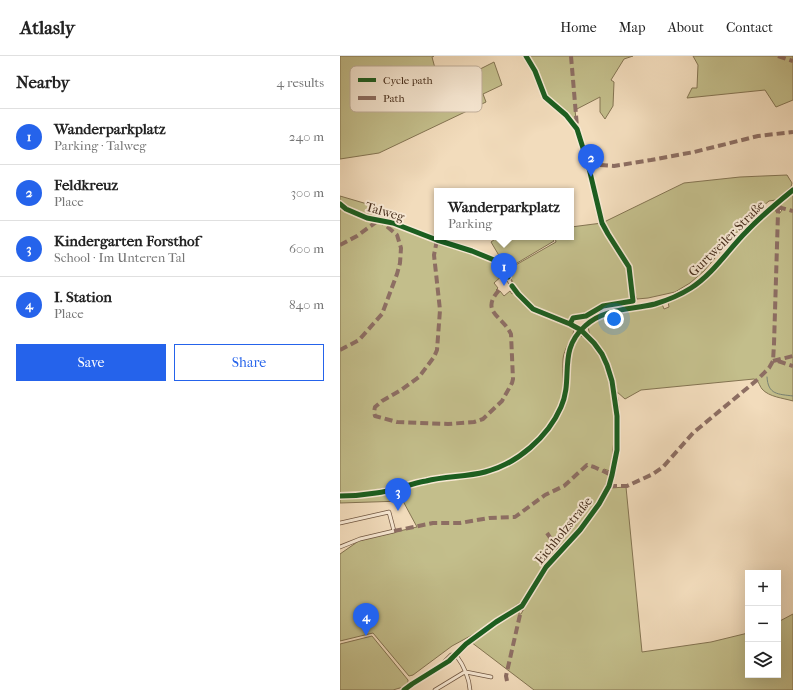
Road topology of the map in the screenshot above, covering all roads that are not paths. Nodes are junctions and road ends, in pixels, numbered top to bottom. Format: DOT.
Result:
graph roads {
  1 [pos="793,190"];
  2 [pos="340,204"];
  3 [pos="434,239"];
  4 [pos="437,240"];
  5 [pos="581,330"];
  6 [pos="340,496"];
  7 [pos="340,524"];
  8 [pos="340,547"];
  9 [pos="474,637"];
  10 [pos="456,655"];
  11 [pos="466,672"];
  12 [pos="490,677"];
  13 [pos="404,690"];
  14 [pos="435,690"];
  15 [pos="470,690"];
  1 -- 5 [label="main road, Gurtweiler Straße"];
  2 -- 3 [label="street, Talweg"];
  4 -- 5 [label="street, Talweg"];
  5 -- 6 [label="main road, Gurtweiler Straße"];
  5 -- 9 [label="main road, Eichholzstraße"];
  7 -- 8 [label="street"];
  9 -- 10 [label="street, Eichholzstraße"];
  10 -- 11 [label="street"];
  10 -- 13 [label="street, Eichholzstraße"];
  11 -- 12 [label="street"];
  11 -- 14 [label="street"];
  11 -- 15 [label="street"];
}
